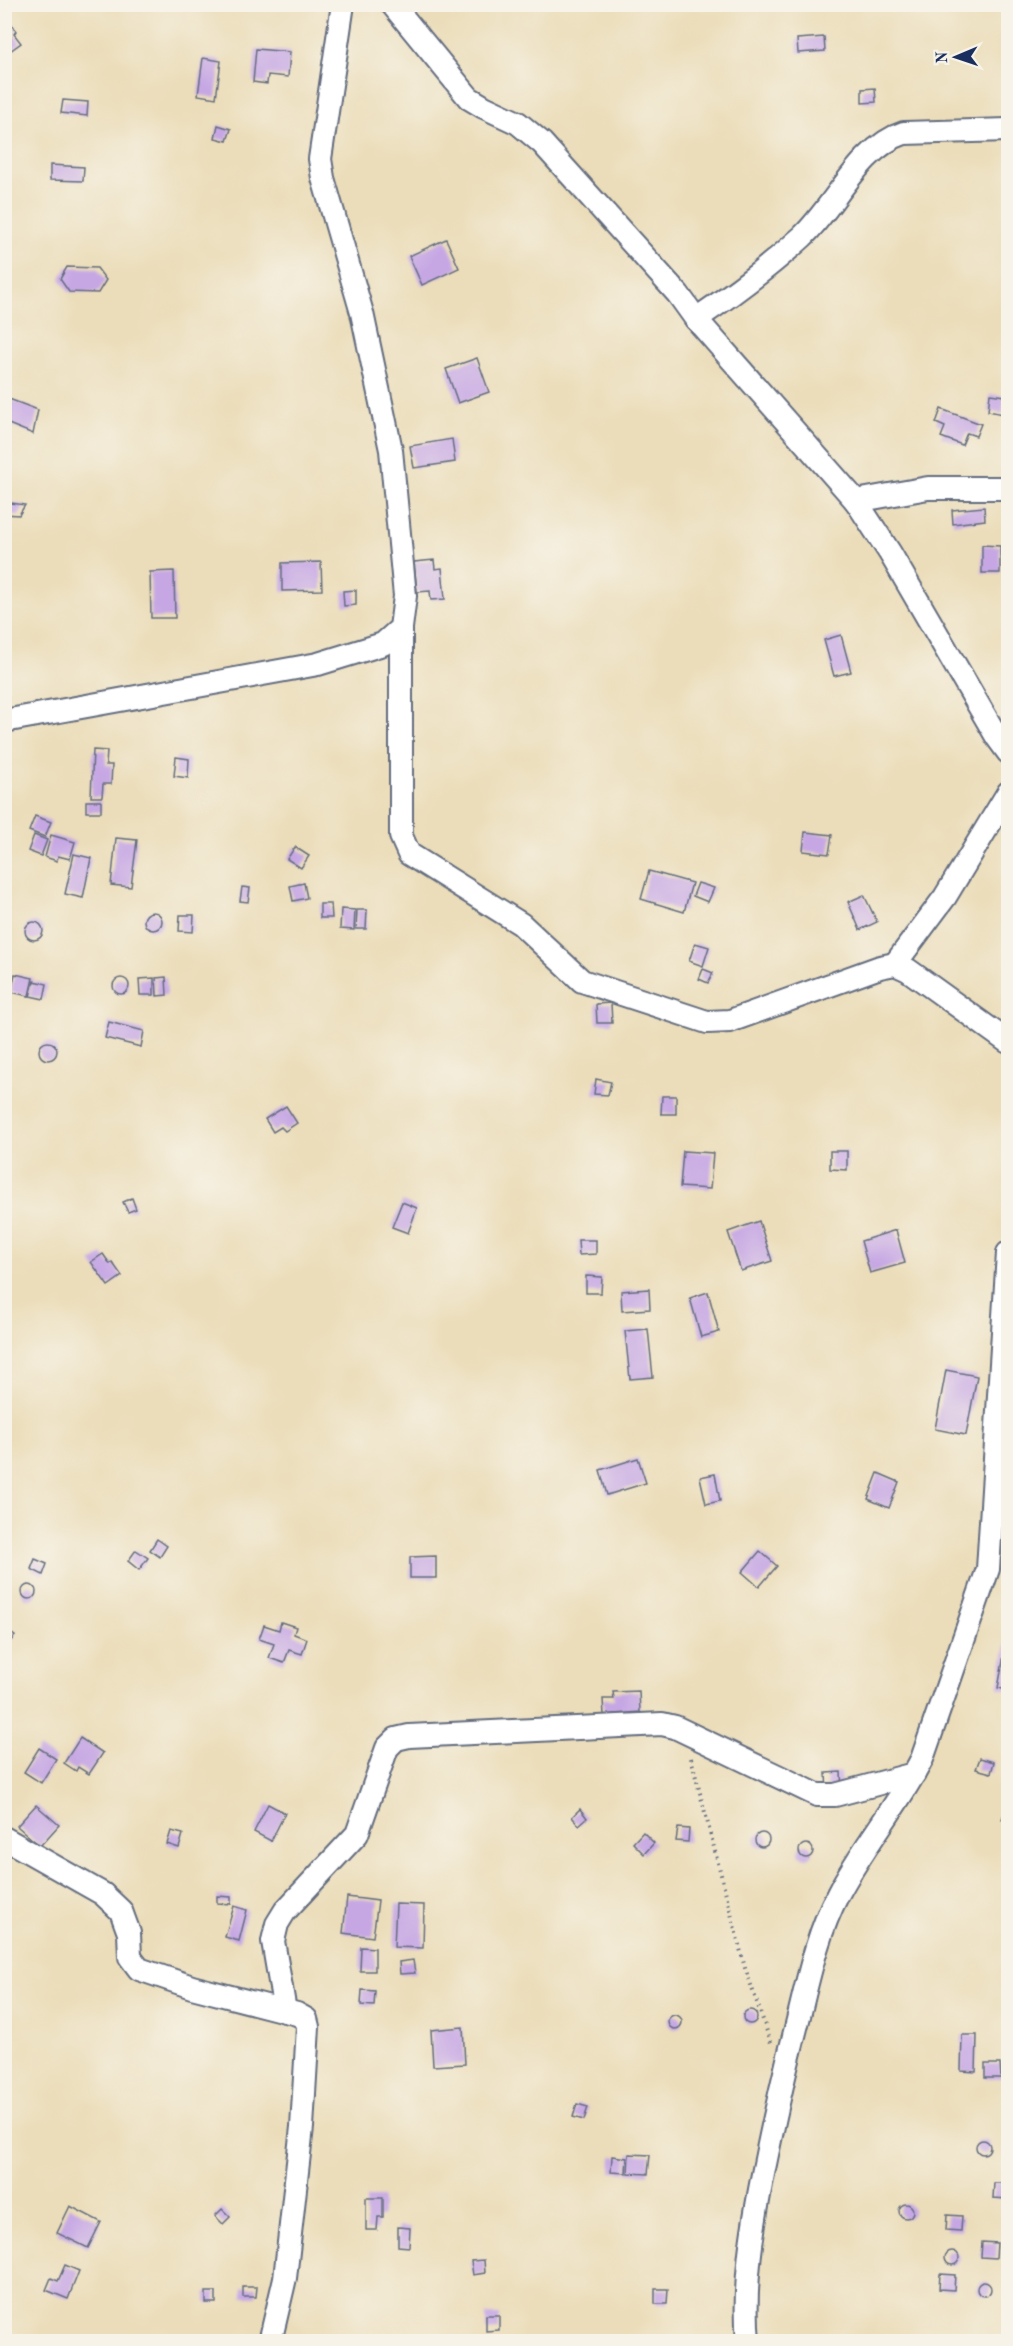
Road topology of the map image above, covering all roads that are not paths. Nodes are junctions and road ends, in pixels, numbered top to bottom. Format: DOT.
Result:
graph roads {
  1 [pos="343,4"];
  2 [pos="392,4"];
  3 [pos="1008,130"];
  4 [pos="696,319"];
  5 [pos="1008,488"];
  6 [pos="856,501"];
  7 [pos="401,628"];
  8 [pos="4,721"];
  9 [pos="1008,752"];
  10 [pos="1008,793"];
  11 [pos="895,964"];
  12 [pos="1008,1042"];
  13 [pos="1008,1252"];
  14 [pos="914,1774"];
  15 [pos="4,1838"];
  16 [pos="285,2011"];
  17 [pos="270,2342"];
  18 [pos="748,2342"];
  1 -- 7 [label="street"];
  2 -- 4 [label="street"];
  3 -- 4 [label="street"];
  4 -- 6 [label="street"];
  5 -- 6 [label="street"];
  6 -- 9 [label="street"];
  7 -- 8 [label="street"];
  7 -- 11 [label="street"];
  10 -- 11 [label="street"];
  11 -- 12 [label="street"];
  13 -- 14 [label="street"];
  14 -- 16 [label="street"];
  14 -- 18 [label="street"];
  15 -- 16 [label="street"];
  16 -- 17 [label="street"];
}
